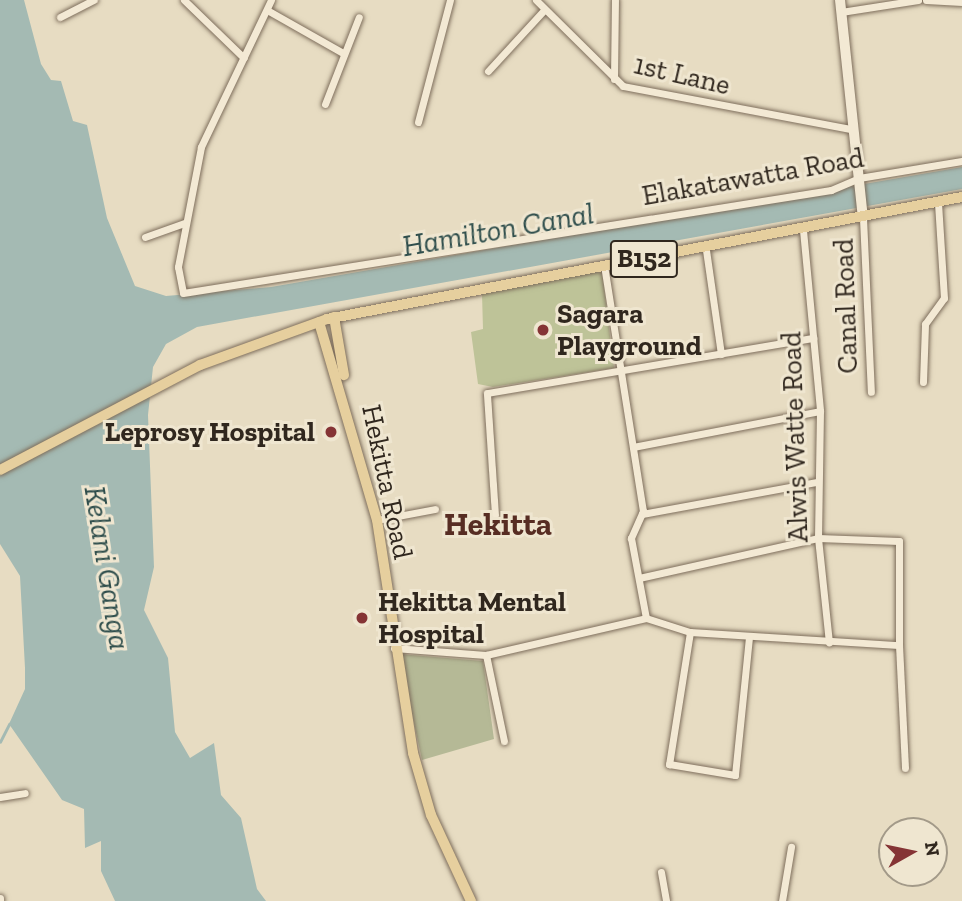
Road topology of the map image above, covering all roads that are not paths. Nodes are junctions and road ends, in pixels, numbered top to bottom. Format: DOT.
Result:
graph roads {
  1 [pos="94,0"];
  2 [pos="184,0"];
  3 [pos="271,0"];
  4 [pos="450,0"];
  5 [pos="536,0"];
  6 [pos="615,0"];
  7 [pos="840,0"];
  8 [pos="918,0"];
  9 [pos="926,0"];
  10 [pos="962,2"];
  11 [pos="267,10"];
  12 [pos="544,10"];
  13 [pos="841,12"];
  14 [pos="359,17"];
  15 [pos="60,18"];
  16 [pos="343,53"];
  17 [pos="244,58"];
  18 [pos="488,71"];
  19 [pos="614,80"];
  20 [pos="325,104"];
  21 [pos="418,122"];
  22 [pos="851,129"];
  23 [pos="962,161"];
  24 [pos="859,178"];
  25 [pos="962,198"];
  26 [pos="938,203"];
  27 [pos="863,218"];
  28 [pos="184,223"];
  29 [pos="803,230"];
  30 [pos="145,237"];
  31 [pos="706,250"];
  32 [pos="604,265"];
  33 [pos="334,317"];
  34 [pos="319,322"];
  35 [pos="813,338"];
  36 [pos="721,354"];
  37 [pos="621,374"];
  38 [pos="923,382"];
  39 [pos="871,392"];
  40 [pos="345,395"];
  41 [pos="820,411"];
  42 [pos="633,447"];
  43 [pos="0,470"];
  44 [pos="817,482"];
  45 [pos="435,509"];
  46 [pos="642,514"];
  47 [pos="495,515"];
  48 [pos="377,520"];
  49 [pos="818,538"];
  50 [pos="639,578"];
  51 [pos="646,618"];
  52 [pos="690,632"];
  53 [pos="748,638"];
  54 [pos="829,642"];
  55 [pos="899,645"];
  56 [pos="393,648"];
  57 [pos="486,655"];
  58 [pos="504,741"];
  59 [pos="905,768"];
  60 [pos="25,793"];
  61 [pos="0,797"];
  62 [pos="791,847"];
  63 [pos="661,872"];
  64 [pos="471,901"];
  65 [pos="666,901"];
  66 [pos="782,901"];
  1 -- 15 [label="street"];
  2 -- 17 [label="street"];
  3 -- 11 [label="street"];
  4 -- 21 [label="street"];
  5 -- 12 [label="street, 1st Lane"];
  6 -- 19 [label="street"];
  7 -- 13 [label="street"];
  8 -- 13 [label="street"];
  9 -- 10 [label="street"];
  11 -- 16 [label="street"];
  11 -- 17 [label="street"];
  12 -- 18 [label="street"];
  12 -- 19 [label="street, 1st Lane"];
  13 -- 22 [label="street"];
  14 -- 16 [label="street"];
  16 -- 20 [label="street"];
  17 -- 28 [label="street"];
  19 -- 22 [label="street, 1st Lane"];
  22 -- 24 [label="street"];
  23 -- 24 [label="street, Elakatawatta Road"];
  24 -- 27 [label="street"];
  24 -- 28 [label="street, Elakatawatta Road"];
  25 -- 26 [label="main road, B152"];
  26 -- 27 [label="main road, B152"];
  26 -- 38 [label="street"];
  27 -- 29 [label="main road, B152"];
  27 -- 39 [label="street, Canal Road"];
  28 -- 30 [label="street"];
  29 -- 31 [label="main road, B152"];
  29 -- 35 [label="street, Alwis Watte Road"];
  31 -- 32 [label="main road, B152"];
  31 -- 36 [label="street"];
  32 -- 33 [label="main road, B152"];
  32 -- 37 [label="street"];
  33 -- 34 [label="main road, B152"];
  33 -- 40 [label="main road, Hekitta Road"];
  34 -- 40 [label="main road, Hekitta Road"];
  34 -- 43 [label="main road, B152"];
  35 -- 36 [label="street"];
  35 -- 41 [label="street, Alwis Watte Road"];
  36 -- 37 [label="street"];
  37 -- 42 [label="street"];
  37 -- 47 [label="street"];
  40 -- 48 [label="main road, Hekitta Road"];
  41 -- 42 [label="street"];
  41 -- 44 [label="street, Alwis Watte Road"];
  42 -- 46 [label="street"];
  44 -- 46 [label="street"];
  44 -- 49 [label="street, Alwis Watte Road"];
  45 -- 48 [label="street"];
  46 -- 50 [label="street"];
  48 -- 56 [label="main road, Hekitta Road"];
  49 -- 50 [label="street"];
  49 -- 54 [label="street, Alwis Watte Road"];
  49 -- 55 [label="street"];
  50 -- 51 [label="street"];
  51 -- 52 [label="street"];
  51 -- 57 [label="street"];
  52 -- 53 [label="street"];
  52 -- 53 [label="street"];
  53 -- 54 [label="street"];
  54 -- 55 [label="street"];
  55 -- 59 [label="street"];
  56 -- 57 [label="street"];
  56 -- 64 [label="main road, Hekitta Road"];
  57 -- 58 [label="street"];
  60 -- 61 [label="street"];
  62 -- 66 [label="street"];
  63 -- 65 [label="street"];
}
